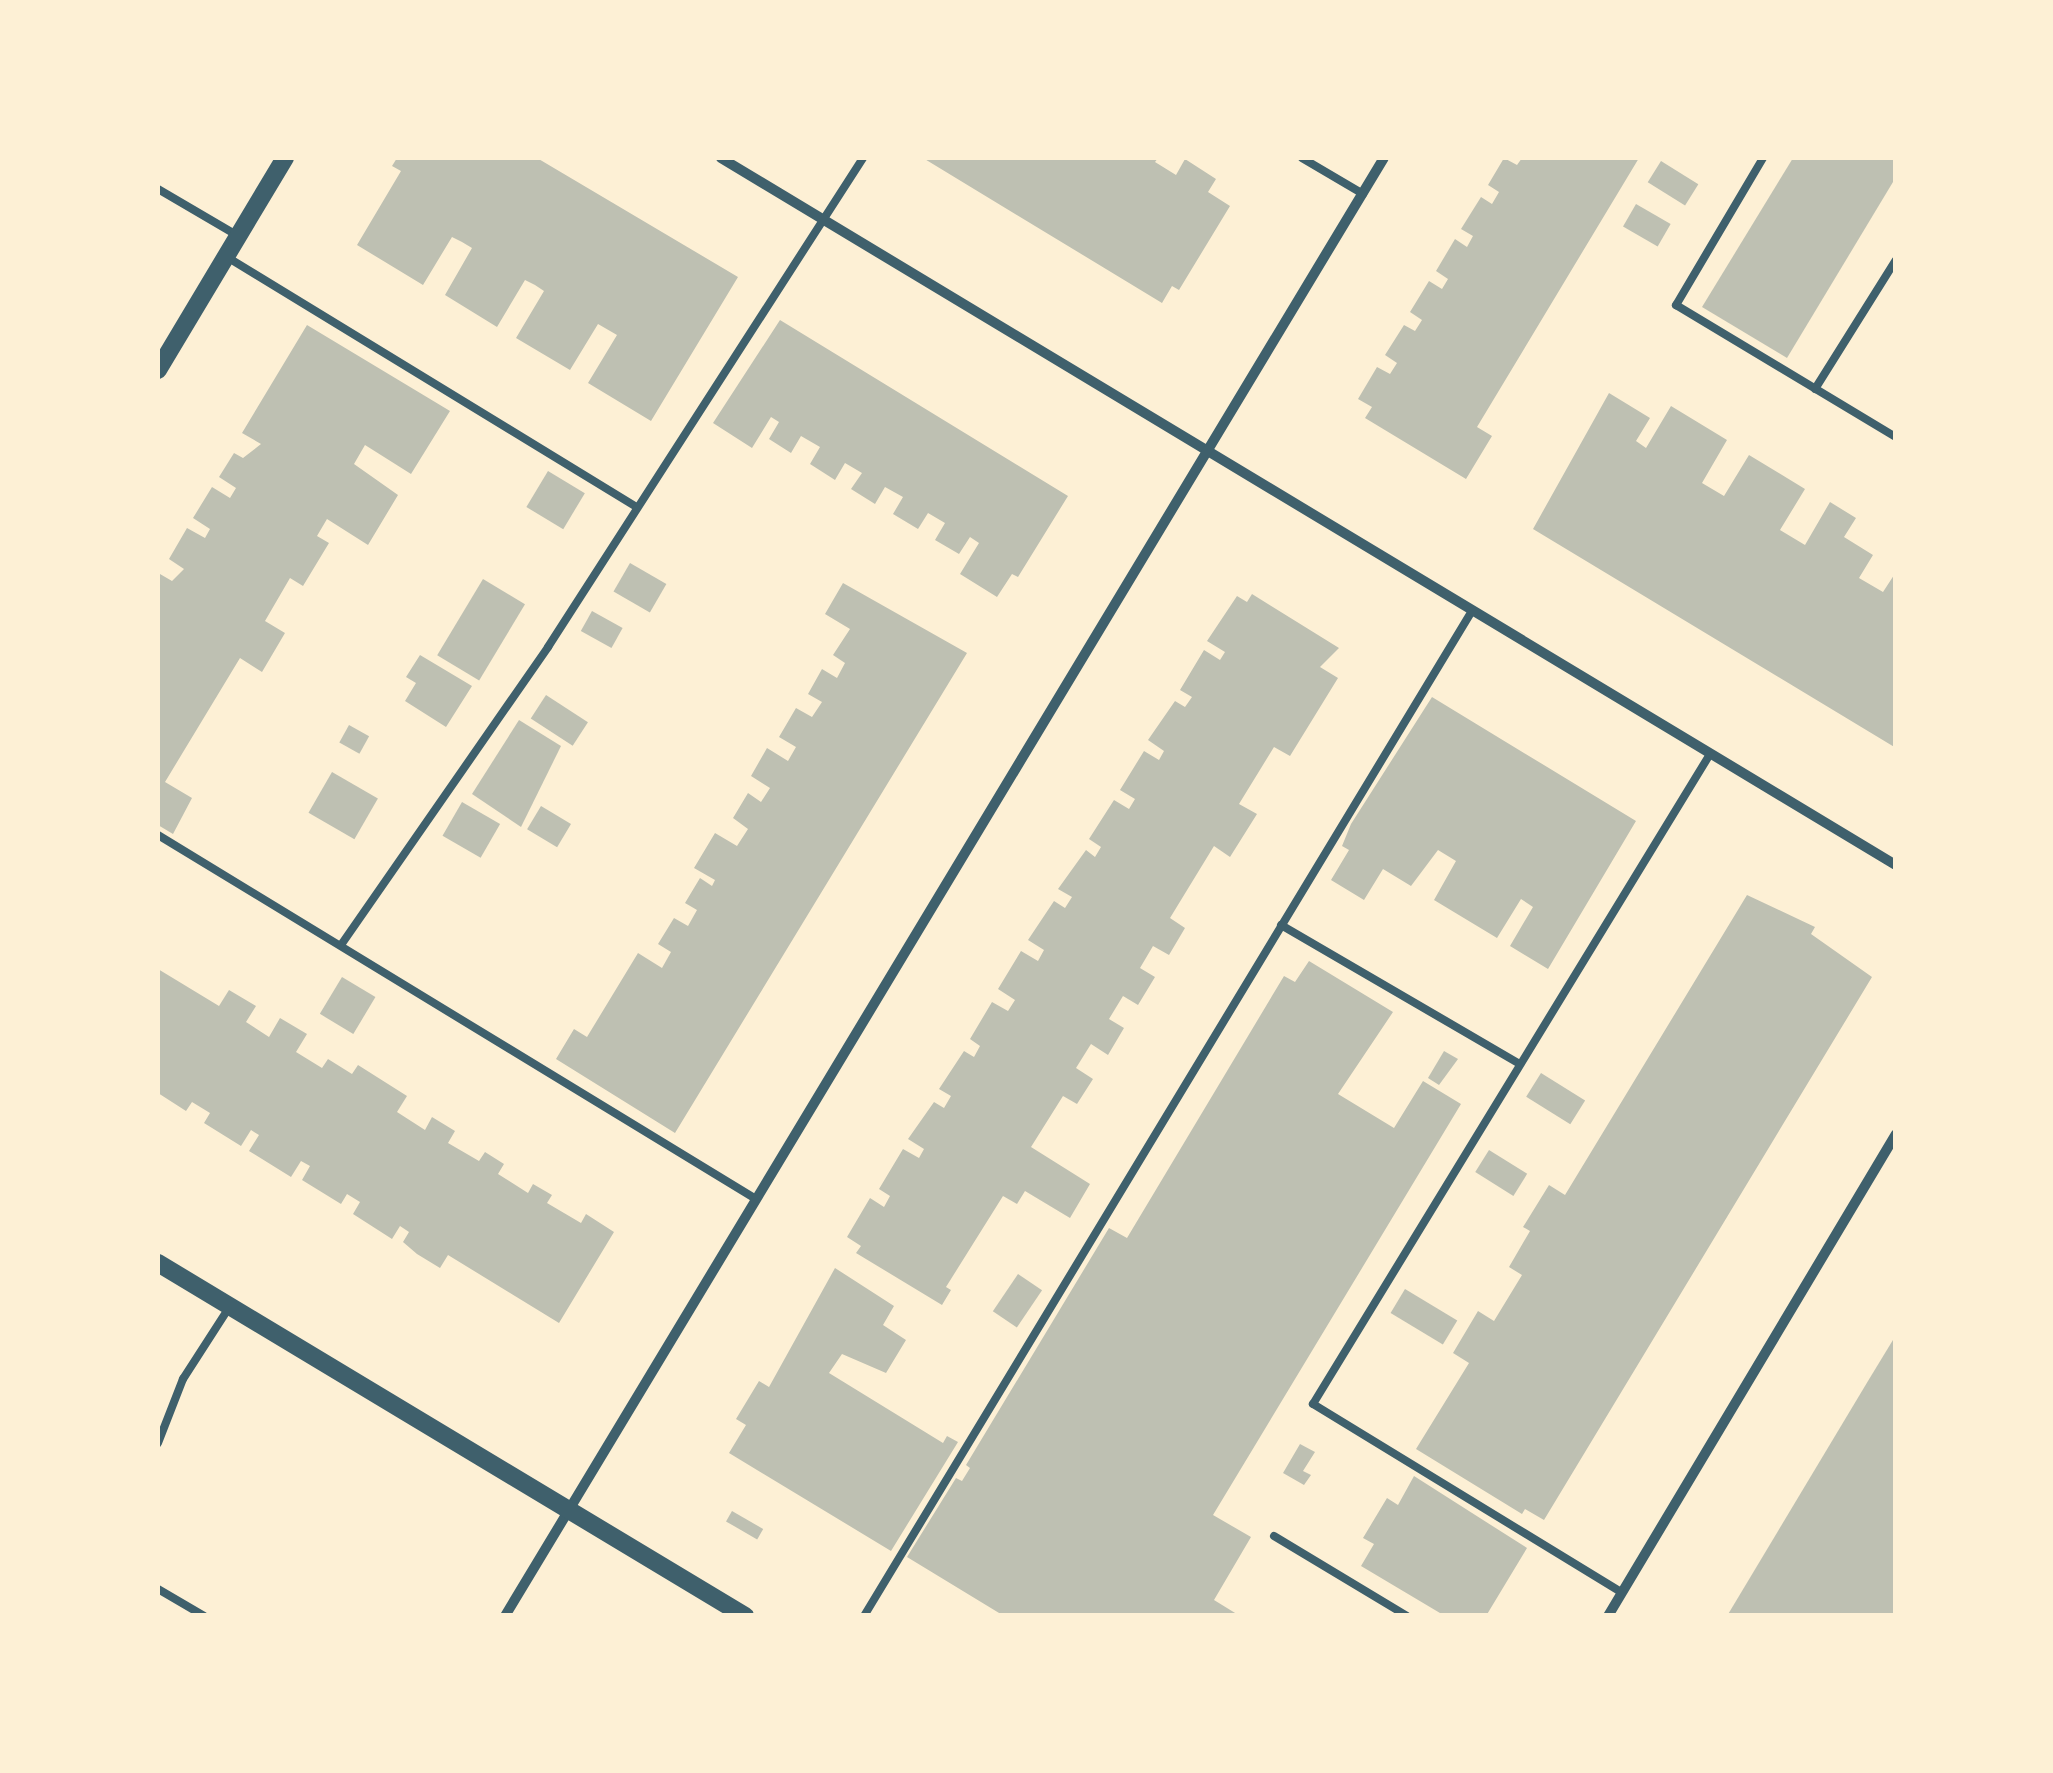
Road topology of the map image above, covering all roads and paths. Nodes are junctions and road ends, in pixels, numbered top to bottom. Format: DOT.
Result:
graph roads {
  1 [pos="285,158"];
  2 [pos="721,158"];
  3 [pos="863,158"];
  4 [pos="1302,158"];
  5 [pos="1384,158"];
  6 [pos="1763,158"];
  7 [pos="158,189"];
  8 [pos="1363,194"];
  9 [pos="822,218"];
  10 [pos="238,236"];
  11 [pos="226,257"];
  12 [pos="1896,260"];
  13 [pos="158,370"];
  14 [pos="1815,389"];
  15 [pos="1896,437"];
  16 [pos="1208,451"];
  17 [pos="637,507"];
  18 [pos="1472,611"];
  19 [pos="1710,754"];
  20 [pos="158,835"];
  21 [pos="1896,865"];
  22 [pos="1281,925"];
  23 [pos="341,945"];
  24 [pos="1520,1064"];
  25 [pos="1896,1134"];
  26 [pos="756,1199"];
  27 [pos="158,1262"];
  28 [pos="230,1306"];
  29 [pos="158,1443"];
  30 [pos="569,1510"];
  31 [pos="1274,1536"];
  32 [pos="158,1589"];
  33 [pos="1622,1592"];
  34 [pos="204,1616"];
  35 [pos="505,1616"];
  36 [pos="744,1616"];
  37 [pos="864,1616"];
  38 [pos="1408,1616"];
  39 [pos="1608,1616"];
  1 -- 10 [label="street"];
  2 -- 9 [label="street"];
  3 -- 9 [label="lane"];
  4 -- 8 [label="lane"];
  5 -- 8 [label="street"];
  6 -- 14 [label="lane"];
  7 -- 10 [label="lane"];
  8 -- 16 [label="street"];
  9 -- 16 [label="street"];
  9 -- 17 [label="lane"];
  10 -- 11 [label="street"];
  11 -- 13 [label="street"];
  11 -- 17 [label="lane"];
  12 -- 14 [label="lane"];
  14 -- 15 [label="lane"];
  16 -- 18 [label="street"];
  16 -- 26 [label="street"];
  17 -- 23 [label="lane"];
  18 -- 19 [label="street"];
  18 -- 22 [label="lane"];
  19 -- 21 [label="street"];
  19 -- 24 [label="lane"];
  20 -- 23 [label="lane"];
  22 -- 24 [label="lane"];
  22 -- 37 [label="lane"];
  23 -- 26 [label="lane"];
  24 -- 33 [label="lane"];
  25 -- 33 [label="street"];
  26 -- 30 [label="street"];
  27 -- 28 [label="street"];
  28 -- 29 [label="lane"];
  28 -- 30 [label="street"];
  30 -- 35 [label="street"];
  30 -- 36 [label="street"];
  31 -- 38 [label="lane"];
  32 -- 34 [label="lane"];
  33 -- 39 [label="street"];
}
